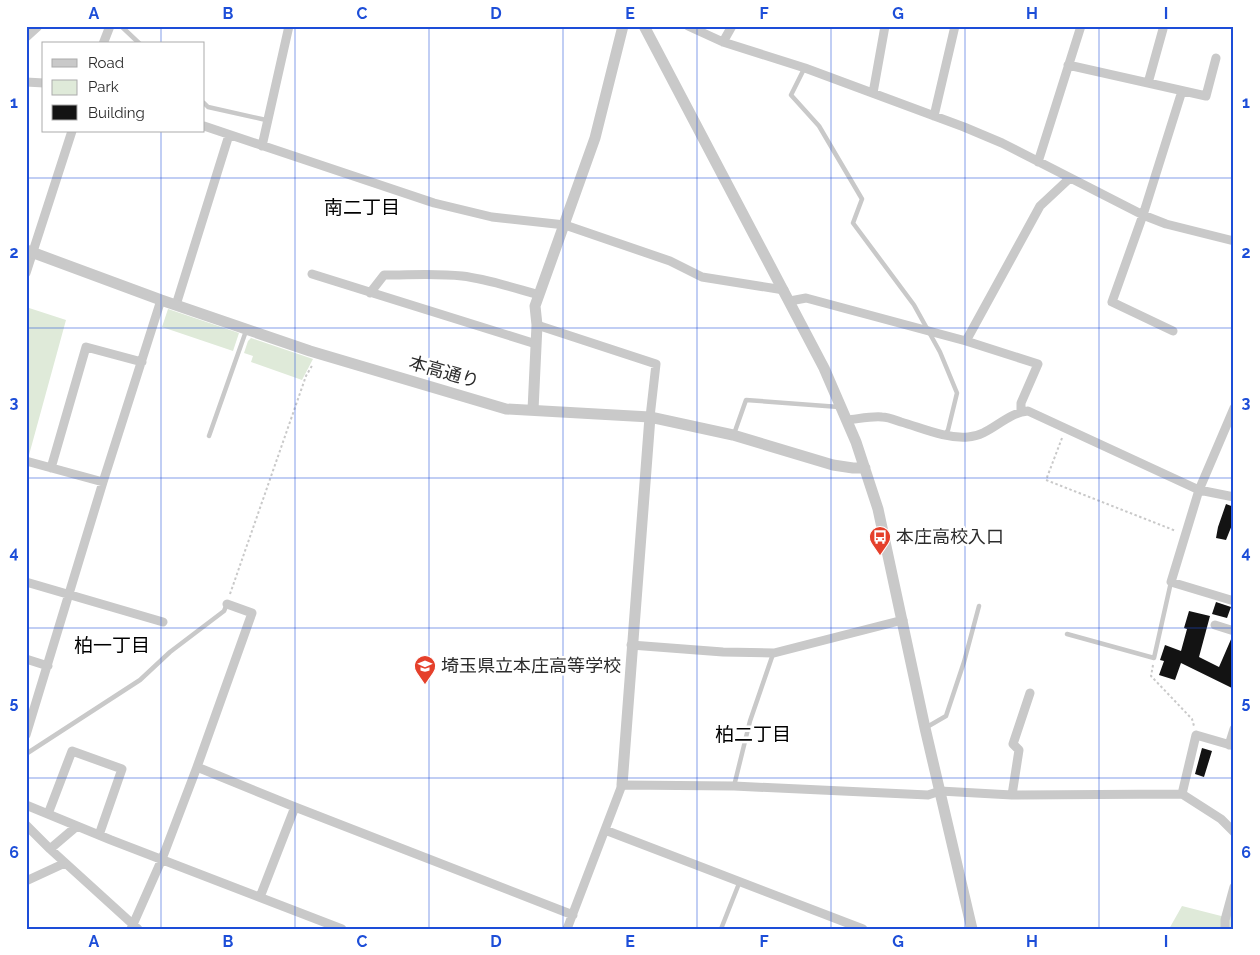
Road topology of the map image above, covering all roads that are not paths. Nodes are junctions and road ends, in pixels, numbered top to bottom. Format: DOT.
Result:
graph roads {
  1 [pos="37,26"];
  2 [pos="110,26"];
  3 [pos="121,26"];
  4 [pos="289,26"];
  5 [pos="622,26"];
  6 [pos="644,26"];
  7 [pos="688,26"];
  8 [pos="732,26"];
  9 [pos="885,26"];
  10 [pos="955,26"];
  11 [pos="1081,26"];
  12 [pos="1163,29"];
  13 [pos="26,36"];
  14 [pos="104,42"];
  15 [pos="138,42"];
  16 [pos="723,42"];
  17 [pos="1216,58"];
  18 [pos="1068,65"];
  19 [pos="805,68"];
  20 [pos="26,82"];
  21 [pos="42,83"];
  22 [pos="1148,83"];
  23 [pos="1182,90"];
  24 [pos="873,94"];
  25 [pos="205,104"];
  26 [pos="934,116"];
  27 [pos="266,120"];
  28 [pos="205,126"];
  29 [pos="72,132"];
  30 [pos="229,135"];
  31 [pos="262,146"];
  32 [pos="1038,162"];
  33 [pos="1070,178"];
  34 [pos="1142,215"];
  35 [pos="565,225"];
  36 [pos="1234,241"];
  37 [pos="29,251"];
  38 [pos="26,273"];
  39 [pos="312,274"];
  40 [pos="784,290"];
  41 [pos="370,293"];
  42 [pos="538,296"];
  43 [pos="161,300"];
  44 [pos="790,301"];
  45 [pos="176,305"];
  46 [pos="537,324"];
  47 [pos="246,330"];
  48 [pos="930,331"];
  49 [pos="1173,331"];
  50 [pos="966,341"];
  51 [pos="536,344"];
  52 [pos="142,362"];
  53 [pos="842,407"];
  54 [pos="1234,408"];
  55 [pos="533,410"];
  56 [pos="1021,411"];
  57 [pos="650,417"];
  58 [pos="847,420"];
  59 [pos="944,435"];
  60 [pos="209,436"];
  61 [pos="733,436"];
  62 [pos="26,461"];
  63 [pos="51,468"];
  64 [pos="865,468"];
  65 [pos="103,482"];
  66 [pos="1200,490"];
  67 [pos="1234,497"];
  68 [pos="26,582"];
  69 [pos="1171,582"];
  70 [pos="68,595"];
  71 [pos="1234,601"];
  72 [pos="227,604"];
  73 [pos="978,606"];
  74 [pos="903,620"];
  75 [pos="163,622"];
  76 [pos="1215,625"];
  77 [pos="1234,631"];
  78 [pos="1067,634"];
  79 [pos="632,645"];
  80 [pos="774,653"];
  81 [pos="26,660"];
  82 [pos="48,666"];
  83 [pos="1030,693"];
  84 [pos="925,728"];
  85 [pos="1234,729"];
  86 [pos="26,735"];
  87 [pos="1231,745"];
  88 [pos="26,754"];
  89 [pos="198,767"];
  90 [pos="622,785"];
  91 [pos="734,786"];
  92 [pos="940,790"];
  93 [pos="1182,794"];
  94 [pos="1012,795"];
  95 [pos="26,805"];
  96 [pos="295,807"];
  97 [pos="48,814"];
  98 [pos="26,825"];
  99 [pos="77,826"];
  100 [pos="605,830"];
  101 [pos="1234,832"];
  102 [pos="99,835"];
  103 [pos="50,849"];
  104 [pos="162,859"];
  105 [pos="65,863"];
  106 [pos="26,881"];
  107 [pos="740,881"];
  108 [pos="1234,887"];
  109 [pos="260,897"];
  110 [pos="572,915"];
  111 [pos="134,927"];
  112 [pos="342,929"];
  113 [pos="567,929"];
  114 [pos="721,929"];
  115 [pos="862,929"];
  116 [pos="972,929"];
  117 [pos="1224,929"];
  1 -- 13 [label="street"];
  2 -- 14 [label="street"];
  3 -- 15 [label="lane"];
  4 -- 27 [label="street"];
  5 -- 35 [label="street"];
  6 -- 40 [label="street"];
  7 -- 16 [label="street"];
  8 -- 16 [label="street"];
  9 -- 24 [label="street"];
  10 -- 26 [label="street"];
  11 -- 18 [label="street"];
  12 -- 22 [label="street"];
  16 -- 19 [label="street"];
  17 -- 23 [label="street"];
  18 -- 22 [label="street"];
  18 -- 32 [label="street"];
  19 -- 24 [label="street"];
  19 -- 48 [label="lane"];
  20 -- 21 [label="street"];
  22 -- 23 [label="street"];
  23 -- 34 [label="street"];
  24 -- 26 [label="street"];
  25 -- 27 [label="lane"];
  26 -- 32 [label="street"];
  27 -- 31 [label="street"];
  28 -- 30 [label="street"];
  29 -- 37 [label="street"];
  30 -- 31 [label="street"];
  30 -- 45 [label="street"];
  31 -- 35 [label="street"];
  32 -- 33 [label="street"];
  33 -- 34 [label="street"];
  33 -- 50 [label="street"];
  34 -- 36 [label="street"];
  34 -- 49 [label="street"];
  35 -- 40 [label="street"];
  35 -- 42 [label="street"];
  37 -- 38 [label="street"];
  37 -- 43 [label="street, 本高通り"];
  39 -- 41 [label="street"];
  40 -- 44 [label="street"];
  41 -- 42 [label="street"];
  41 -- 51 [label="street"];
  42 -- 46 [label="street"];
  43 -- 45 [label="street, 本高通り"];
  43 -- 52 [label="street"];
  44 -- 48 [label="street"];
  44 -- 53 [label="street"];
  45 -- 47 [label="street, 本高通り"];
  46 -- 51 [label="street"];
  46 -- 57 [label="street"];
  47 -- 55 [label="street, 本高通り"];
  47 -- 60 [label="lane"];
  48 -- 50 [label="street"];
  48 -- 59 [label="lane"];
  50 -- 56 [label="street"];
  51 -- 55 [label="street"];
  52 -- 63 [label="street"];
  52 -- 65 [label="street"];
  53 -- 58 [label="street"];
  53 -- 61 [label="lane"];
  54 -- 66 [label="street"];
  55 -- 57 [label="street, 本高通り"];
  56 -- 59 [label="street"];
  56 -- 66 [label="street"];
  57 -- 61 [label="street, 本高通り"];
  57 -- 79 [label="street"];
  58 -- 59 [label="street"];
  58 -- 64 [label="street"];
  61 -- 64 [label="street, 本高通り"];
  62 -- 63 [label="street"];
  63 -- 65 [label="street"];
  64 -- 74 [label="street"];
  65 -- 70 [label="street"];
  66 -- 67 [label="street"];
  66 -- 69 [label="street"];
  68 -- 70 [label="street"];
  69 -- 71 [label="street"];
  69 -- 78 [label="lane"];
  70 -- 75 [label="street"];
  70 -- 82 [label="street"];
  72 -- 88 [label="lane"];
  72 -- 89 [label="street"];
  73 -- 84 [label="lane"];
  74 -- 80 [label="street"];
  74 -- 84 [label="street"];
  76 -- 77 [label="street"];
  79 -- 80 [label="street"];
  79 -- 90 [label="street"];
  80 -- 91 [label="lane"];
  81 -- 82 [label="street"];
  82 -- 86 [label="street"];
  83 -- 94 [label="street"];
  84 -- 92 [label="street"];
  85 -- 87 [label="street"];
  87 -- 93 [label="street"];
  89 -- 96 [label="street"];
  89 -- 104 [label="street"];
  90 -- 91 [label="street"];
  90 -- 100 [label="street"];
  91 -- 92 [label="street"];
  92 -- 94 [label="street"];
  92 -- 116 [label="street"];
  93 -- 94 [label="street"];
  93 -- 101 [label="street"];
  95 -- 97 [label="street"];
  96 -- 109 [label="street"];
  96 -- 110 [label="street"];
  97 -- 99 [label="street"];
  97 -- 102 [label="street"];
  98 -- 103 [label="street"];
  99 -- 102 [label="street"];
  99 -- 103 [label="street"];
  100 -- 107 [label="street"];
  100 -- 110 [label="street"];
  102 -- 104 [label="street"];
  103 -- 105 [label="street"];
  104 -- 109 [label="street"];
  104 -- 111 [label="street"];
  105 -- 106 [label="street"];
  105 -- 111 [label="street"];
  107 -- 114 [label="lane"];
  107 -- 115 [label="street"];
  108 -- 117 [label="street"];
  109 -- 112 [label="street"];
  110 -- 113 [label="street"];
}
